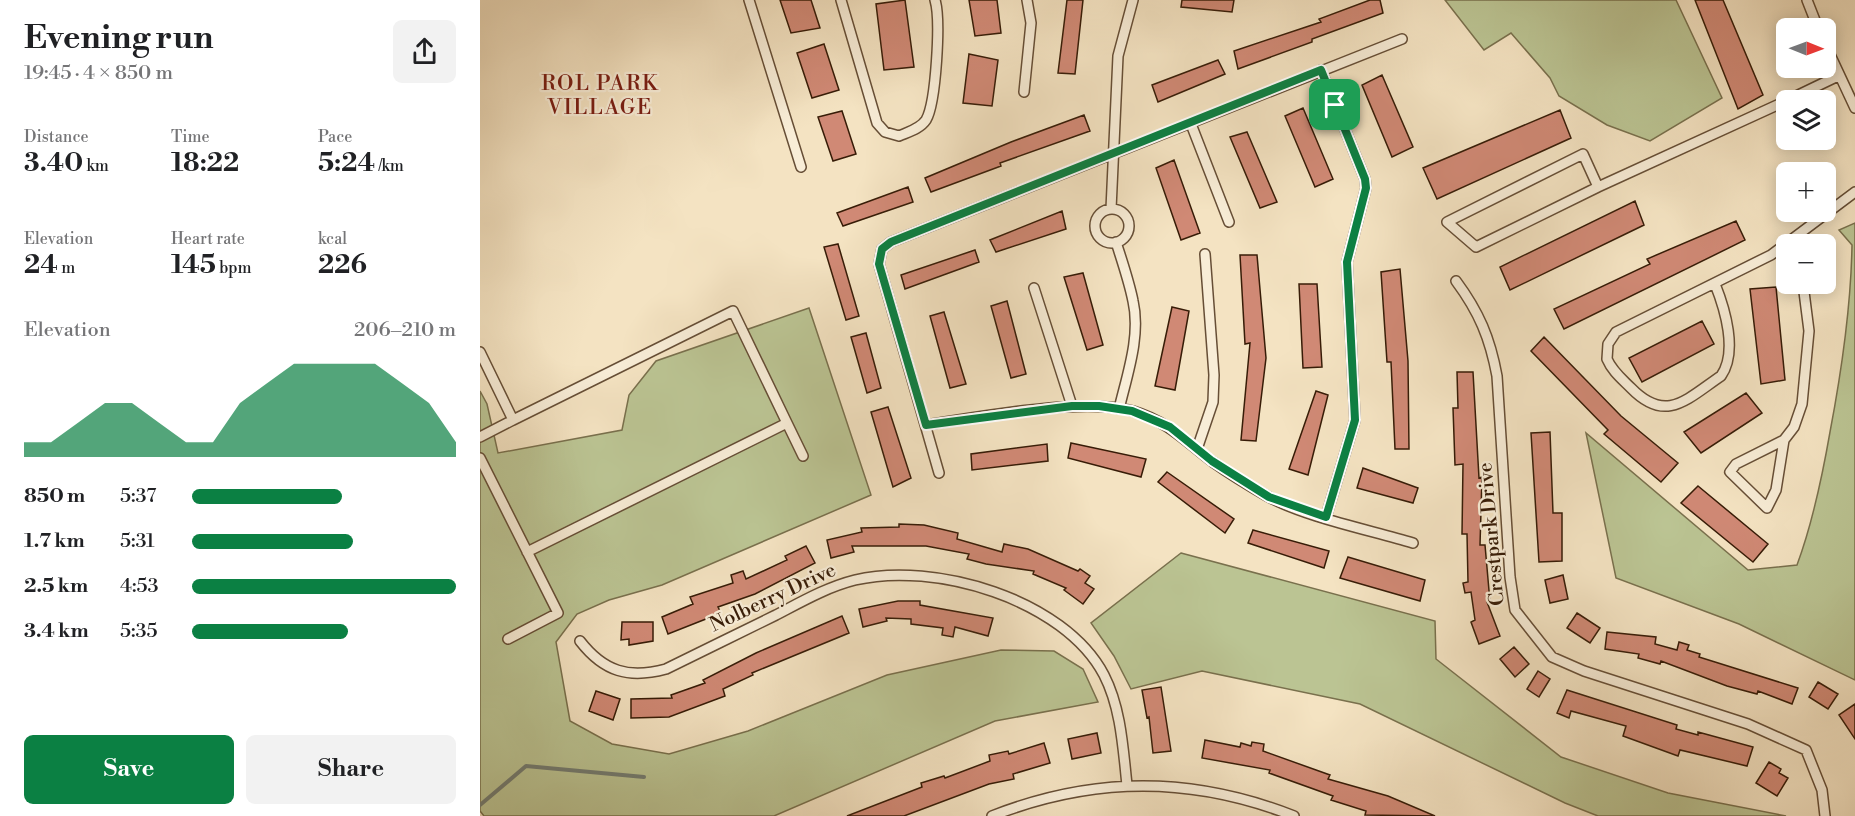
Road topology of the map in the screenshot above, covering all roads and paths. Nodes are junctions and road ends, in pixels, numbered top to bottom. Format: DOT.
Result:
graph roads {
  1 [pos="749,0"];
  2 [pos="841,0"];
  3 [pos="935,0"];
  4 [pos="1027,0"];
  5 [pos="1133,0"];
  6 [pos="1807,0"];
  7 [pos="1814,18"];
  8 [pos="1402,39"];
  9 [pos="1321,70"];
  10 [pos="1836,71"];
  11 [pos="1838,76"];
  12 [pos="1809,90"];
  13 [pos="1024,92"];
  14 [pos="1776,106"];
  15 [pos="1855,108"];
  16 [pos="1191,124"];
  17 [pos="1116,153"];
  18 [pos="801,167"];
  19 [pos="1598,187"];
  20 [pos="1855,192"];
  21 [pos="1111,209"];
  22 [pos="1229,222"];
  23 [pos="1803,234"];
  24 [pos="1116,242"];
  25 [pos="1205,254"];
  26 [pos="1776,254"];
  27 [pos="1456,281"];
  28 [pos="1715,284"];
  29 [pos="1034,288"];
  30 [pos="1805,294"];
  31 [pos="480,352"];
  32 [pos="1072,406"];
  33 [pos="1119,409"];
  34 [pos="513,420"];
  35 [pos="787,423"];
  36 [pos="926,425"];
  37 [pos="480,437"];
  38 [pos="1784,440"];
  39 [pos="1197,449"];
  40 [pos="803,456"];
  41 [pos="480,458"];
  42 [pos="939,472"];
  43 [pos="1326,517"];
  44 [pos="1413,543"];
  45 [pos="527,552"];
  46 [pos="508,639"];
  47 [pos="579,641"];
  48 [pos="1127,785"];
  49 [pos="992,816"];
  50 [pos="1294,816"];
  51 [pos="1825,816"];
  1 -- 18 [label="street"];
  2 -- 3 [label="street"];
  4 -- 13 [label="street"];
  5 -- 17 [label="street"];
  6 -- 7 [label="street"];
  8 -- 9 [label="street"];
  9 -- 16 [label="street"];
  9 -- 43 [label="street"];
  10 -- 11 [label="street"];
  11 -- 12 [label="street"];
  11 -- 15 [label="street"];
  14 -- 19 [label="street"];
  16 -- 17 [label="street"];
  16 -- 22 [label="street"];
  17 -- 21 [label="street"];
  17 -- 36 [label="street"];
  19 -- 19 [label="street"];
  20 -- 23 [label="street"];
  21 -- 24 [label="street"];
  21 -- 24 [label="street"];
  24 -- 33 [label="street"];
  25 -- 39 [label="street"];
  26 -- 28 [label="street"];
  27 -- 51 [label="street, Crestpark Drive"];
  28 -- 28 [label="street"];
  29 -- 32 [label="street"];
  30 -- 38 [label="street"];
  31 -- 34 [label="street"];
  32 -- 33 [label="street"];
  32 -- 36 [label="street"];
  33 -- 39 [label="street"];
  34 -- 35 [label="street"];
  34 -- 37 [label="street"];
  35 -- 40 [label="street"];
  35 -- 45 [label="street"];
  36 -- 42 [label="street"];
  38 -- 38 [label="street"];
  39 -- 43 [label="street"];
  41 -- 45 [label="street"];
  43 -- 44 [label="street"];
  45 -- 46 [label="street"];
  47 -- 48 [label="street, Nolberry Drive"];
  48 -- 49 [label="street"];
  48 -- 50 [label="street"];
}
